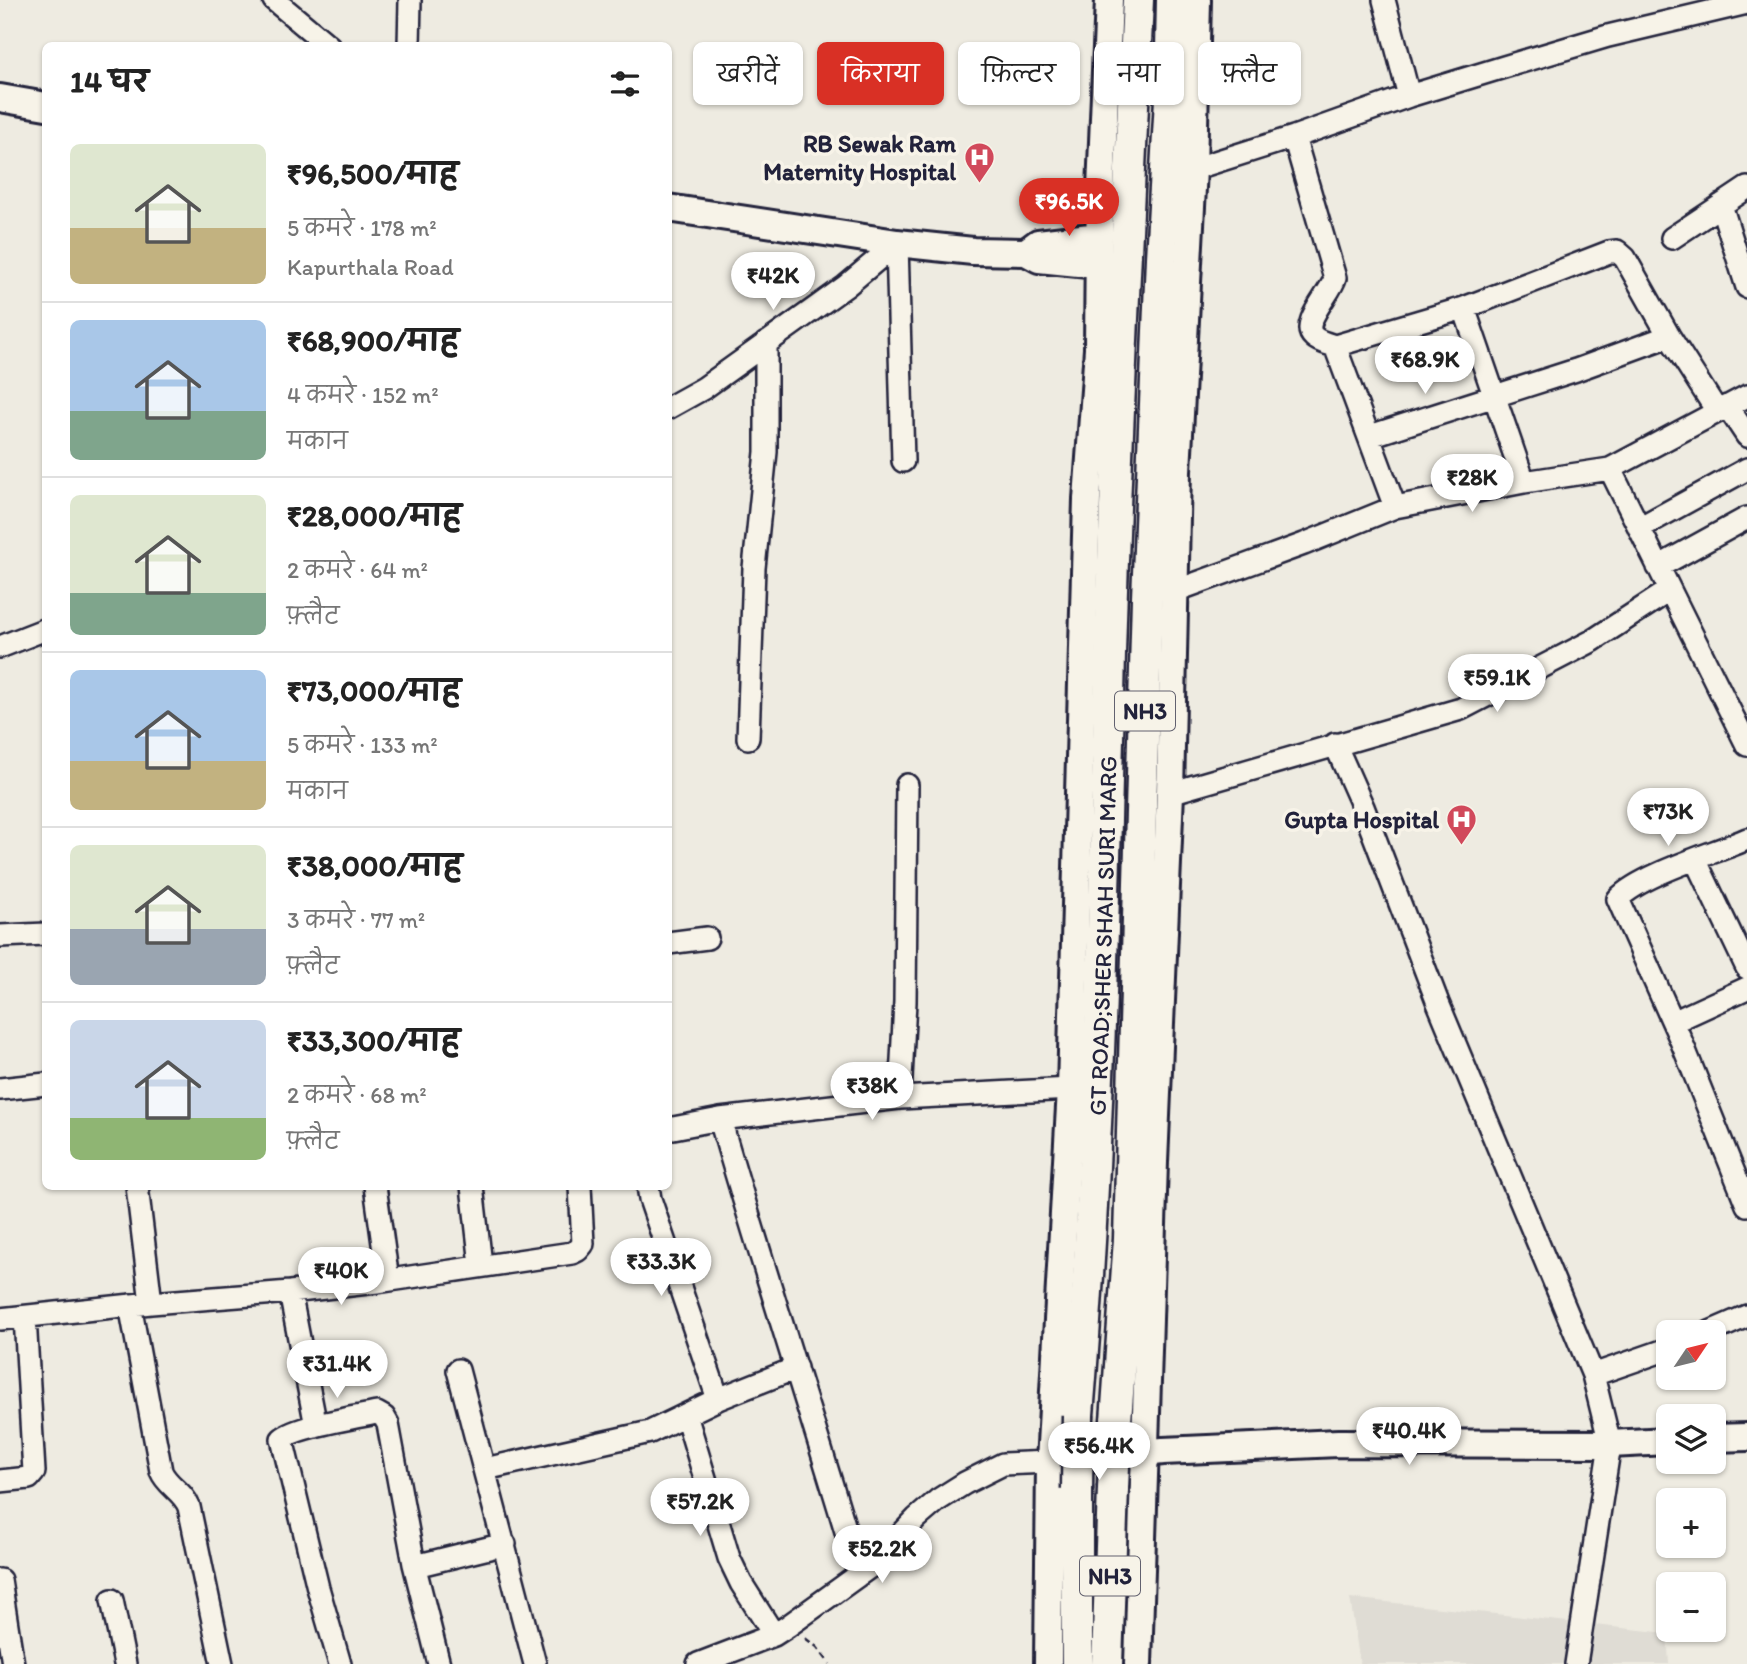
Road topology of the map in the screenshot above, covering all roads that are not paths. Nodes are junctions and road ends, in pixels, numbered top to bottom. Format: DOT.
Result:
graph roads {
  1 [pos="274,0"];
  2 [pos="410,0"];
  3 [pos="1110,0"];
  4 [pos="1138,0"];
  5 [pos="1172,0"];
  6 [pos="1197,0"];
  7 [pos="1384,0"];
  8 [pos="1747,3"];
  9 [pos="324,42"];
  10 [pos="410,42"];
  11 [pos="1409,96"];
  12 [pos="0,98"];
  13 [pos="42,105"];
  14 [pos="1294,137"];
  15 [pos="1193,169"];
  16 [pos="1747,188"];
  17 [pos="1721,205"];
  18 [pos="672,209"];
  19 [pos="1099,236"];
  20 [pos="1672,238"];
  21 [pos="897,243"];
  22 [pos="1026,251"];
  23 [pos="1098,265"];
  24 [pos="1747,287"];
  25 [pos="1464,307"];
  26 [pos="1669,336"];
  27 [pos="766,343"];
  28 [pos="1335,346"];
  29 [pos="1494,396"];
  30 [pos="1747,396"];
  31 [pos="672,406"];
  32 [pos="1722,409"];
  33 [pos="1370,436"];
  34 [pos="1747,436"];
  35 [pos="903,461"];
  36 [pos="1610,469"];
  37 [pos="1747,469"];
  38 [pos="1524,482"];
  39 [pos="1395,507"];
  40 [pos="1747,518"];
  41 [pos="1639,528"];
  42 [pos="1658,567"];
  43 [pos="1670,590"];
  44 [pos="1175,591"];
  45 [pos="42,630"];
  46 [pos="0,647"];
  47 [pos="1738,706"];
  48 [pos="748,738"];
  49 [pos="1335,744"];
  50 [pos="1747,745"];
  51 [pos="907,785"];
  52 [pos="1170,793"];
  53 [pos="1747,839"];
  54 [pos="1695,859"];
  55 [pos="42,934"];
  56 [pos="0,936"];
  57 [pos="707,938"];
  58 [pos="672,942"];
  59 [pos="1747,968"];
  60 [pos="1747,988"];
  61 [pos="1673,1022"];
  62 [pos="42,1084"];
  63 [pos="0,1089"];
  64 [pos="1071,1089"];
  65 [pos="900,1098"];
  66 [pos="720,1119"];
  67 [pos="672,1128"];
  68 [pos="137,1190"];
  69 [pos="376,1190"];
  70 [pos="472,1190"];
  71 [pos="580,1190"];
  72 [pos="649,1190"];
  73 [pos="1747,1205"];
  74 [pos="481,1265"];
  75 [pos="388,1280"];
  76 [pos="290,1292"];
  77 [pos="140,1304"];
  78 [pos="25,1317"];
  79 [pos="1747,1317"];
  80 [pos="0,1319"];
  81 [pos="1726,1326"];
  82 [pos="1656,1353"];
  83 [pos="796,1368"];
  84 [pos="458,1370"];
  85 [pos="1593,1376"];
  86 [pos="718,1399"];
  87 [pos="686,1415"];
  88 [pos="316,1426"];
  89 [pos="1747,1437"];
  90 [pos="1726,1438"];
  91 [pos="1656,1442"];
  92 [pos="1610,1444"];
  93 [pos="1145,1454"];
  94 [pos="1050,1462"];
  95 [pos="485,1469"];
  96 [pos="0,1481"];
  97 [pos="505,1544"];
  98 [pos="415,1566"];
  99 [pos="859,1575"];
  100 [pos="0,1580"];
  101 [pos="112,1600"];
  102 [pos="781,1631"];
  103 [pos="13,1664"];
  104 [pos="125,1664"];
  105 [pos="222,1664"];
  106 [pos="340,1664"];
  107 [pos="439,1664"];
  108 [pos="535,1664"];
  109 [pos="698,1664"];
  110 [pos="1048,1664"];
  111 [pos="1077,1664"];
  112 [pos="1107,1664"];
  113 [pos="1138,1664"];
  114 [pos="1576,1664"];
  1 -- 9 [label="street"];
  2 -- 10 [label="street"];
  3 -- 19 [label="main road"];
  4 -- 111 [label="highway, GT ROAD;SHER SHAH SURI MARG / NH3, bridge"];
  5 -- 112 [label="highway, GT ROAD;SHER SHAH SURI MARG / NH3, bridge"];
  6 -- 15 [label="main road"];
  7 -- 11 [label="street"];
  8 -- 11 [label="street"];
  11 -- 14 [label="street"];
  12 -- 13 [label="main road"];
  14 -- 15 [label="street"];
  14 -- 28 [label="street"];
  15 -- 44 [label="main road"];
  16 -- 17 [label="street"];
  17 -- 20 [label="street"];
  17 -- 24 [label="street"];
  18 -- 21 [label="main road"];
  19 -- 22 [label="main road"];
  19 -- 23 [label="main road"];
  21 -- 22 [label="main road"];
  21 -- 27 [label="street"];
  21 -- 35 [label="street"];
  22 -- 23 [label="main road"];
  23 -- 64 [label="main road"];
  25 -- 26 [label="street"];
  25 -- 28 [label="street"];
  25 -- 29 [label="street"];
  26 -- 29 [label="street"];
  26 -- 32 [label="street"];
  27 -- 31 [label="street"];
  27 -- 48 [label="street"];
  28 -- 33 [label="street"];
  29 -- 33 [label="street"];
  29 -- 38 [label="street"];
  30 -- 32 [label="street"];
  32 -- 34 [label="street"];
  32 -- 36 [label="street"];
  33 -- 39 [label="street"];
  36 -- 38 [label="street"];
  36 -- 41 [label="street"];
  37 -- 41 [label="street"];
  38 -- 39 [label="street"];
  39 -- 44 [label="street"];
  40 -- 42 [label="street"];
  41 -- 42 [label="street"];
  42 -- 43 [label="street"];
  43 -- 47 [label="street"];
  43 -- 49 [label="street"];
  44 -- 52 [label="main road"];
  45 -- 46 [label="street"];
  47 -- 50 [label="street"];
  49 -- 52 [label="street"];
  49 -- 85 [label="street"];
  51 -- 65 [label="street"];
  52 -- 93 [label="main road"];
  53 -- 54 [label="street"];
  54 -- 59 [label="street"];
  54 -- 61 [label="street"];
  55 -- 56 [label="street"];
  57 -- 58 [label="street"];
  60 -- 61 [label="street"];
  61 -- 73 [label="street"];
  62 -- 63 [label="street"];
  64 -- 65 [label="street"];
  64 -- 94 [label="main road"];
  65 -- 66 [label="street"];
  66 -- 67 [label="street"];
  66 -- 83 [label="street"];
  68 -- 77 [label="street"];
  69 -- 75 [label="street"];
  70 -- 74 [label="street"];
  71 -- 74 [label="street"];
  72 -- 86 [label="street"];
  74 -- 75 [label="street"];
  75 -- 76 [label="street"];
  76 -- 77 [label="street"];
  76 -- 88 [label="street"];
  77 -- 78 [label="street"];
  77 -- 105 [label="street"];
  78 -- 80 [label="street"];
  78 -- 96 [label="street"];
  79 -- 81 [label="street"];
  82 -- 85 [label="street"];
  83 -- 86 [label="street"];
  83 -- 99 [label="street"];
  84 -- 95 [label="street"];
  85 -- 92 [label="street"];
  86 -- 87 [label="street"];
  87 -- 95 [label="street"];
  87 -- 102 [label="street"];
  88 -- 98 [label="street"];
  88 -- 106 [label="street"];
  89 -- 90 [label="main road"];
  91 -- 92 [label="main road"];
  92 -- 93 [label="main road"];
  92 -- 114 [label="street"];
  93 -- 94 [label="main road"];
  93 -- 113 [label="main road"];
  94 -- 99 [label="street"];
  94 -- 110 [label="main road"];
  95 -- 97 [label="street"];
  97 -- 98 [label="street"];
  97 -- 108 [label="street"];
  98 -- 107 [label="street"];
  99 -- 102 [label="street"];
  100 -- 103 [label="street"];
  101 -- 104 [label="street"];
  102 -- 109 [label="street"];
}
